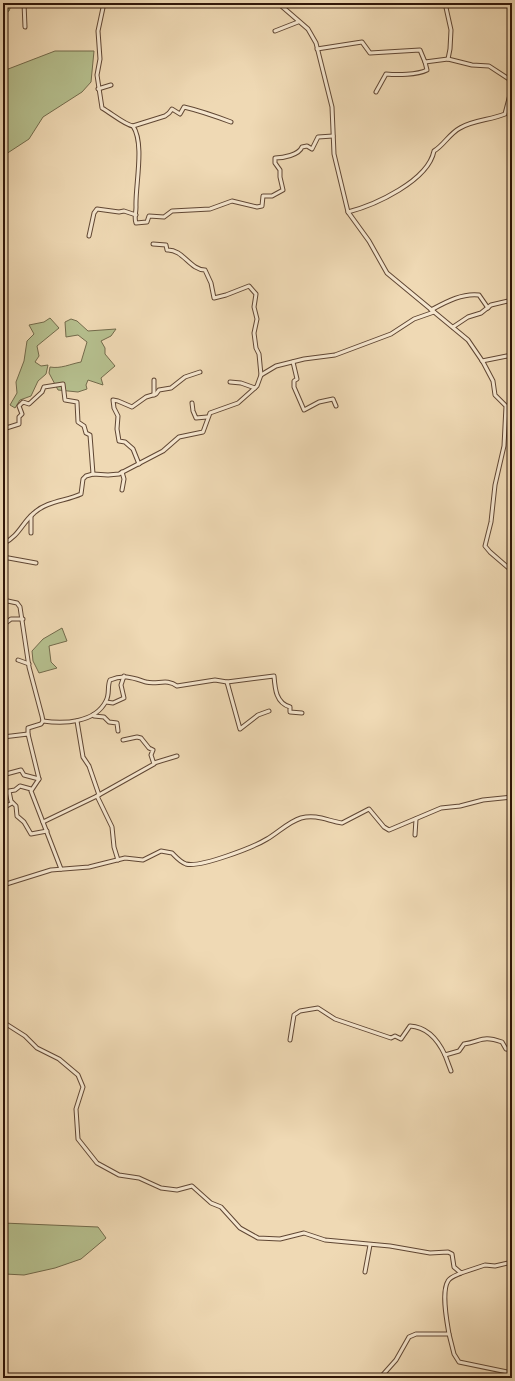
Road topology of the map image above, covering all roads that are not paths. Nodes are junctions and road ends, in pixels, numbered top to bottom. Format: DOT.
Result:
graph roads {
  1 [pos="24,3"];
  2 [pos="104,3"];
  3 [pos="278,3"];
  4 [pos="445,3"];
  5 [pos="298,22"];
  6 [pos="26,27"];
  7 [pos="275,30"];
  8 [pos="317,49"];
  9 [pos="448,59"];
  10 [pos="425,62"];
  11 [pos="512,81"];
  12 [pos="111,85"];
  13 [pos="512,87"];
  14 [pos="98,89"];
  15 [pos="376,92"];
  16 [pos="231,122"];
  17 [pos="133,126"];
  18 [pos="333,136"];
  19 [pos="348,212"];
  20 [pos="136,216"];
  21 [pos="89,236"];
  22 [pos="153,244"];
  23 [pos="512,300"];
  24 [pos="488,308"];
  25 [pos="431,310"];
  26 [pos="434,312"];
  27 [pos="452,327"];
  28 [pos="512,355"];
  29 [pos="482,361"];
  30 [pos="293,362"];
  31 [pos="200,372"];
  32 [pos="261,375"];
  33 [pos="154,380"];
  34 [pos="230,382"];
  35 [pos="255,388"];
  36 [pos="154,395"];
  37 [pos="192,403"];
  38 [pos="336,406"];
  39 [pos="207,417"];
  40 [pos="3,429"];
  41 [pos="139,464"];
  42 [pos="122,472"];
  43 [pos="93,474"];
  44 [pos="122,490"];
  45 [pos="31,516"];
  46 [pos="31,533"];
  47 [pos="3,544"];
  48 [pos="3,557"];
  49 [pos="36,563"];
  50 [pos="512,571"];
  51 [pos="3,600"];
  52 [pos="23,619"];
  53 [pos="3,625"];
  54 [pos="18,660"];
  55 [pos="29,664"];
  56 [pos="124,676"];
  57 [pos="227,682"];
  58 [pos="106,702"];
  59 [pos="269,711"];
  60 [pos="302,713"];
  61 [pos="93,714"];
  62 [pos="43,721"];
  63 [pos="77,722"];
  64 [pos="118,731"];
  65 [pos="28,734"];
  66 [pos="3,737"];
  67 [pos="123,740"];
  68 [pos="177,756"];
  69 [pos="154,763"];
  70 [pos="6,774"];
  71 [pos="39,779"];
  72 [pos="31,789"];
  73 [pos="98,796"];
  74 [pos="512,797"];
  75 [pos="12,803"];
  76 [pos="3,808"];
  77 [pos="416,819"];
  78 [pos="43,822"];
  79 [pos="47,831"];
  80 [pos="415,835"];
  81 [pos="118,860"];
  82 [pos="61,869"];
  83 [pos="3,885"];
  84 [pos="3,1022"];
  85 [pos="290,1040"];
  86 [pos="512,1050"];
  87 [pos="445,1055"];
  88 [pos="451,1071"];
  89 [pos="370,1245"];
  90 [pos="512,1262"];
  91 [pos="365,1272"];
  92 [pos="461,1272"];
  93 [pos="449,1334"];
  94 [pos="512,1373"];
  95 [pos="380,1378"];
  1 -- 6 [label="street"];
  2 -- 14 [label="street"];
  3 -- 5 [label="street"];
  4 -- 9 [label="street"];
  5 -- 7 [label="street"];
  5 -- 8 [label="street"];
  8 -- 10 [label="street"];
  8 -- 18 [label="street"];
  9 -- 10 [label="street"];
  9 -- 11 [label="street"];
  10 -- 15 [label="street"];
  12 -- 14 [label="street"];
  13 -- 19 [label="street"];
  14 -- 17 [label="street"];
  16 -- 17 [label="street"];
  17 -- 20 [label="street"];
  18 -- 19 [label="street"];
  18 -- 20 [label="street"];
  19 -- 25 [label="street"];
  20 -- 21 [label="street"];
  22 -- 32 [label="street"];
  23 -- 24 [label="street"];
  24 -- 25 [label="street"];
  24 -- 27 [label="street"];
  25 -- 26 [label="street"];
  26 -- 27 [label="street"];
  26 -- 30 [label="street"];
  27 -- 29 [label="street"];
  28 -- 29 [label="street"];
  29 -- 50 [label="street"];
  30 -- 32 [label="street"];
  30 -- 38 [label="street"];
  31 -- 36 [label="street"];
  32 -- 35 [label="street"];
  33 -- 36 [label="street"];
  34 -- 35 [label="street"];
  35 -- 39 [label="street"];
  36 -- 41 [label="street"];
  37 -- 39 [label="street"];
  39 -- 41 [label="street"];
  40 -- 43 [label="street"];
  41 -- 42 [label="street"];
  42 -- 43 [label="street"];
  42 -- 44 [label="street"];
  43 -- 45 [label="street"];
  45 -- 46 [label="street"];
  45 -- 47 [label="street"];
  48 -- 49 [label="street"];
  51 -- 52 [label="street"];
  52 -- 53 [label="street"];
  52 -- 55 [label="street"];
  54 -- 55 [label="street"];
  55 -- 62 [label="street"];
  56 -- 57 [label="street"];
  56 -- 58 [label="street"];
  56 -- 58 [label="street"];
  57 -- 59 [label="street"];
  57 -- 60 [label="street"];
  58 -- 61 [label="street"];
  61 -- 63 [label="street"];
  61 -- 64 [label="street"];
  62 -- 63 [label="street"];
  62 -- 65 [label="street"];
  63 -- 73 [label="street"];
  65 -- 66 [label="street"];
  65 -- 71 [label="street"];
  67 -- 69 [label="street"];
  68 -- 69 [label="street"];
  69 -- 73 [label="street"];
  70 -- 71 [label="street"];
  71 -- 72 [label="street"];
  72 -- 75 [label="street"];
  72 -- 78 [label="street"];
  73 -- 78 [label="street"];
  73 -- 81 [label="street"];
  74 -- 77 [label="street"];
  75 -- 76 [label="street"];
  75 -- 79 [label="street"];
  77 -- 80 [label="street"];
  77 -- 81 [label="street"];
  78 -- 79 [label="street"];
  79 -- 82 [label="street"];
  81 -- 82 [label="street"];
  82 -- 83 [label="street"];
  84 -- 89 [label="street"];
  85 -- 87 [label="street"];
  86 -- 87 [label="street"];
  87 -- 88 [label="street"];
  89 -- 91 [label="street"];
  89 -- 92 [label="street"];
  90 -- 92 [label="street"];
  92 -- 93 [label="street"];
  93 -- 94 [label="street"];
  93 -- 95 [label="street"];
}
